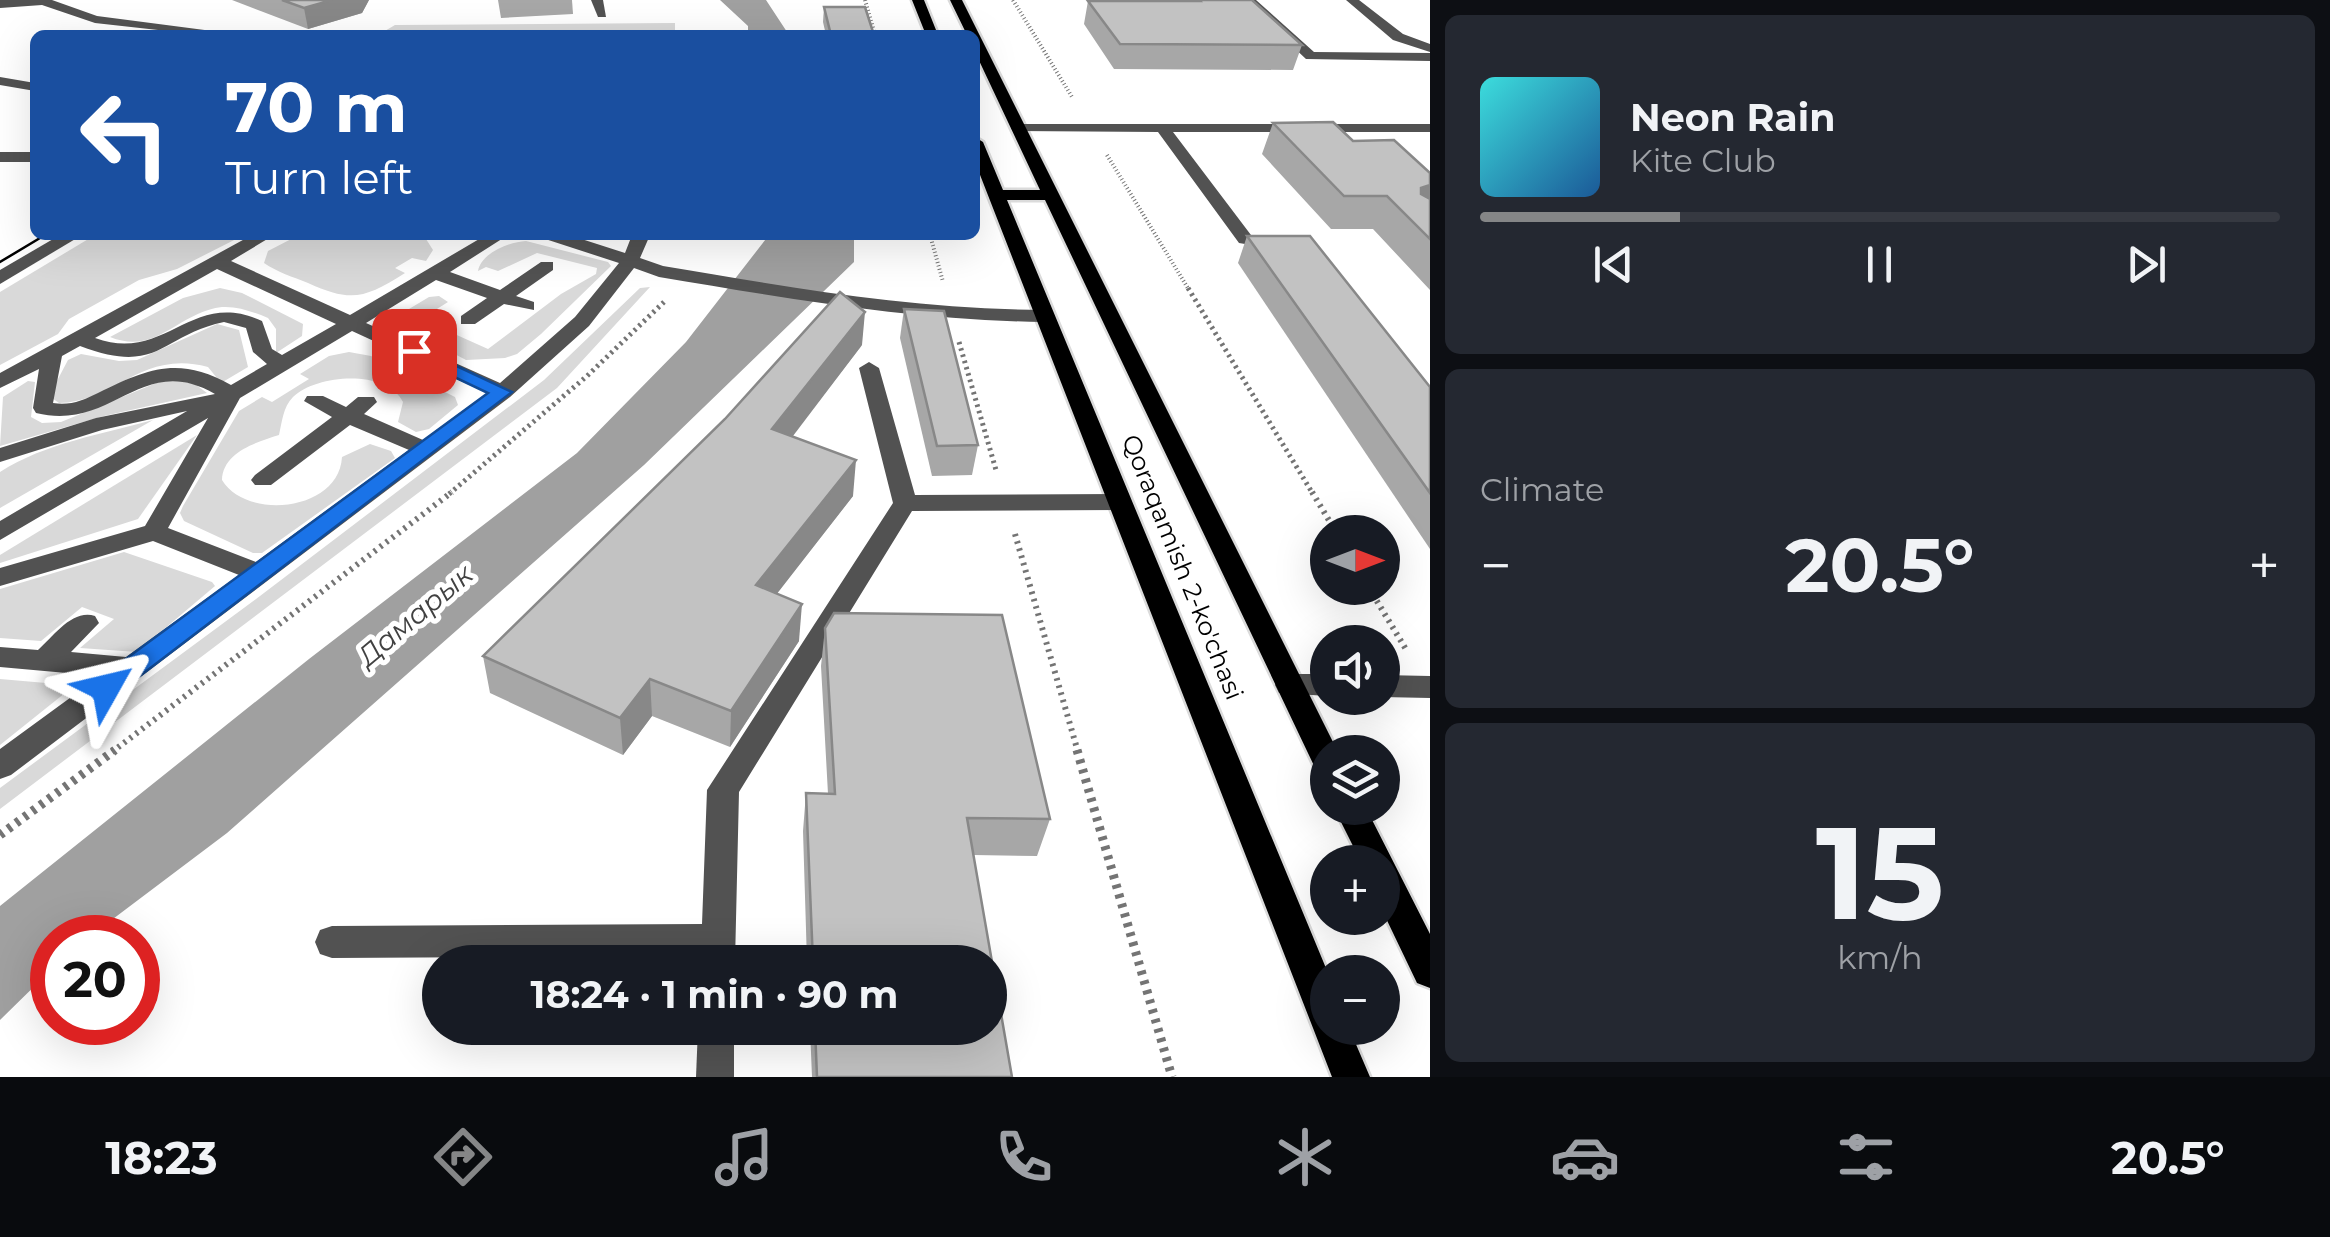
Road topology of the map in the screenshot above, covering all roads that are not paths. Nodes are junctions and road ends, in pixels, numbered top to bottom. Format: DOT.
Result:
graph roads {
  1 [pos="597,0"];
  2 [pos="918,0"];
  3 [pos="956,0"];
  4 [pos="1249,0"];
  5 [pos="1352,0"];
  6 [pos="44,1"];
  7 [pos="0,4"];
  8 [pos="602,14"];
  9 [pos="0,22"];
  10 [pos="193,30"];
  11 [pos="930,30"];
  12 [pos="971,30"];
  13 [pos="1430,48"];
  14 [pos="980,49"];
  15 [pos="1430,56"];
  16 [pos="0,81"];
  17 [pos="30,86"];
  18 [pos="1018,128"];
  19 [pos="1162,128"];
  20 [pos="1430,128"];
  21 [pos="980,155"];
  22 [pos="30,157"];
  23 [pos="0,158"];
  24 [pos="1051,195"];
  25 [pos="996,196"];
  26 [pos="1245,239"];
  27 [pos="65,240"];
  28 [pos="257,240"];
  29 [pos="490,240"];
  30 [pos="559,240"];
  31 [pos="640,240"];
  32 [pos="633,262"];
  33 [pos="219,263"];
  34 [pos="547,266"];
  35 [pos="434,273"];
  36 [pos="0,278"];
  37 [pos="502,297"];
  38 [pos="528,306"];
  39 [pos="1044,316"];
  40 [pos="468,320"];
  41 [pos="353,323"];
  42 [pos="77,338"];
  43 [pos="53,352"];
  44 [pos="282,365"];
  45 [pos="869,368"];
  46 [pos="0,382"];
  47 [pos="502,392"];
  48 [pos="232,394"];
  49 [pos="316,401"];
  50 [pos="358,409"];
  51 [pos="425,449"];
  52 [pos="0,455"];
  53 [pos="263,480"];
  54 [pos="1119,502"];
  55 [pos="904,503"];
  56 [pos="0,532"];
  57 [pos="154,532"];
  58 [pos="260,573"];
  59 [pos="0,577"];
  60 [pos="85,624"];
  61 [pos="0,658"];
  62 [pos="44,661"];
  63 [pos="133,668"];
  64 [pos="1289,685"];
  65 [pos="1310,685"];
  66 [pos="1400,686"];
  67 [pos="1430,687"];
  68 [pos="1314,735"];
  69 [pos="0,766"];
  70 [pos="1400,910"];
  71 [pos="332,942"];
  72 [pos="448,945"];
  73 [pos="718,945"];
  74 [pos="1430,970"];
  75 [pos="1310,974"];
  76 [pos="715,1045"];
  77 [pos="1338,1045"];
  78 [pos="714,1077"];
  79 [pos="1351,1077"];
  1 -- 8 [label="street"];
  2 -- 11 [label="main road"];
  3 -- 12 [label="main road, Qoraqamish 2-ko'chasi"];
  4 -- 15 [label="street"];
  5 -- 13 [label="street"];
  6 -- 7 [label="street"];
  6 -- 9 [label="street"];
  6 -- 10 [label="street"];
  14 -- 18 [label="main road, Qoraqamish 2-ko'chasi"];
  16 -- 17 [label="street"];
  18 -- 19 [label="street"];
  18 -- 24 [label="main road, Qoraqamish 2-ko'chasi"];
  19 -- 20 [label="street"];
  19 -- 26 [label="street"];
  21 -- 25 [label="main road, Qoraqamish 2-ko'chasi"];
  22 -- 23 [label="street"];
  24 -- 25 [label="main road"];
  24 -- 64 [label="main road, Qoraqamish 2-ko'chasi"];
  25 -- 39 [label="main road, Qoraqamish 2-ko'chasi"];
  27 -- 36 [label="street"];
  28 -- 33 [label="street"];
  29 -- 35 [label="street"];
  30 -- 32 [label="street"];
  31 -- 32 [label="street"];
  32 -- 39 [label="street"];
  32 -- 47 [label="street"];
  33 -- 41 [label="street"];
  33 -- 42 [label="street"];
  34 -- 37 [label="street"];
  35 -- 37 [label="street"];
  35 -- 41 [label="street"];
  37 -- 38 [label="street"];
  37 -- 40 [label="street"];
  39 -- 54 [label="main road, Qoraqamish 2-ko'chasi"];
  41 -- 44 [label="street"];
  41 -- 47 [label="street"];
  42 -- 43 [label="street"];
  42 -- 44 [label="street"];
  43 -- 46 [label="street"];
  43 -- 48 [label="street"];
  44 -- 48 [label="street"];
  45 -- 55 [label="street"];
  47 -- 51 [label="street"];
  48 -- 52 [label="street"];
  48 -- 56 [label="street"];
  48 -- 57 [label="street"];
  49 -- 50 [label="street"];
  50 -- 51 [label="street"];
  50 -- 53 [label="street"];
  51 -- 58 [label="street"];
  54 -- 55 [label="street"];
  54 -- 75 [label="main road, Qoraqamish 2-ko'chasi"];
  55 -- 73 [label="street"];
  57 -- 58 [label="street"];
  57 -- 59 [label="street"];
  58 -- 63 [label="street"];
  60 -- 62 [label="street"];
  61 -- 62 [label="street"];
  62 -- 63 [label="street"];
  63 -- 69 [label="street"];
  64 -- 65 [label="street"];
  64 -- 68 [label="main road, Qoraqamish 2-ko'chasi"];
  66 -- 67 [label="street"];
  70 -- 74 [label="main road"];
  71 -- 72 [label="street"];
  76 -- 78 [label="street"];
  77 -- 79 [label="main road"];
}
